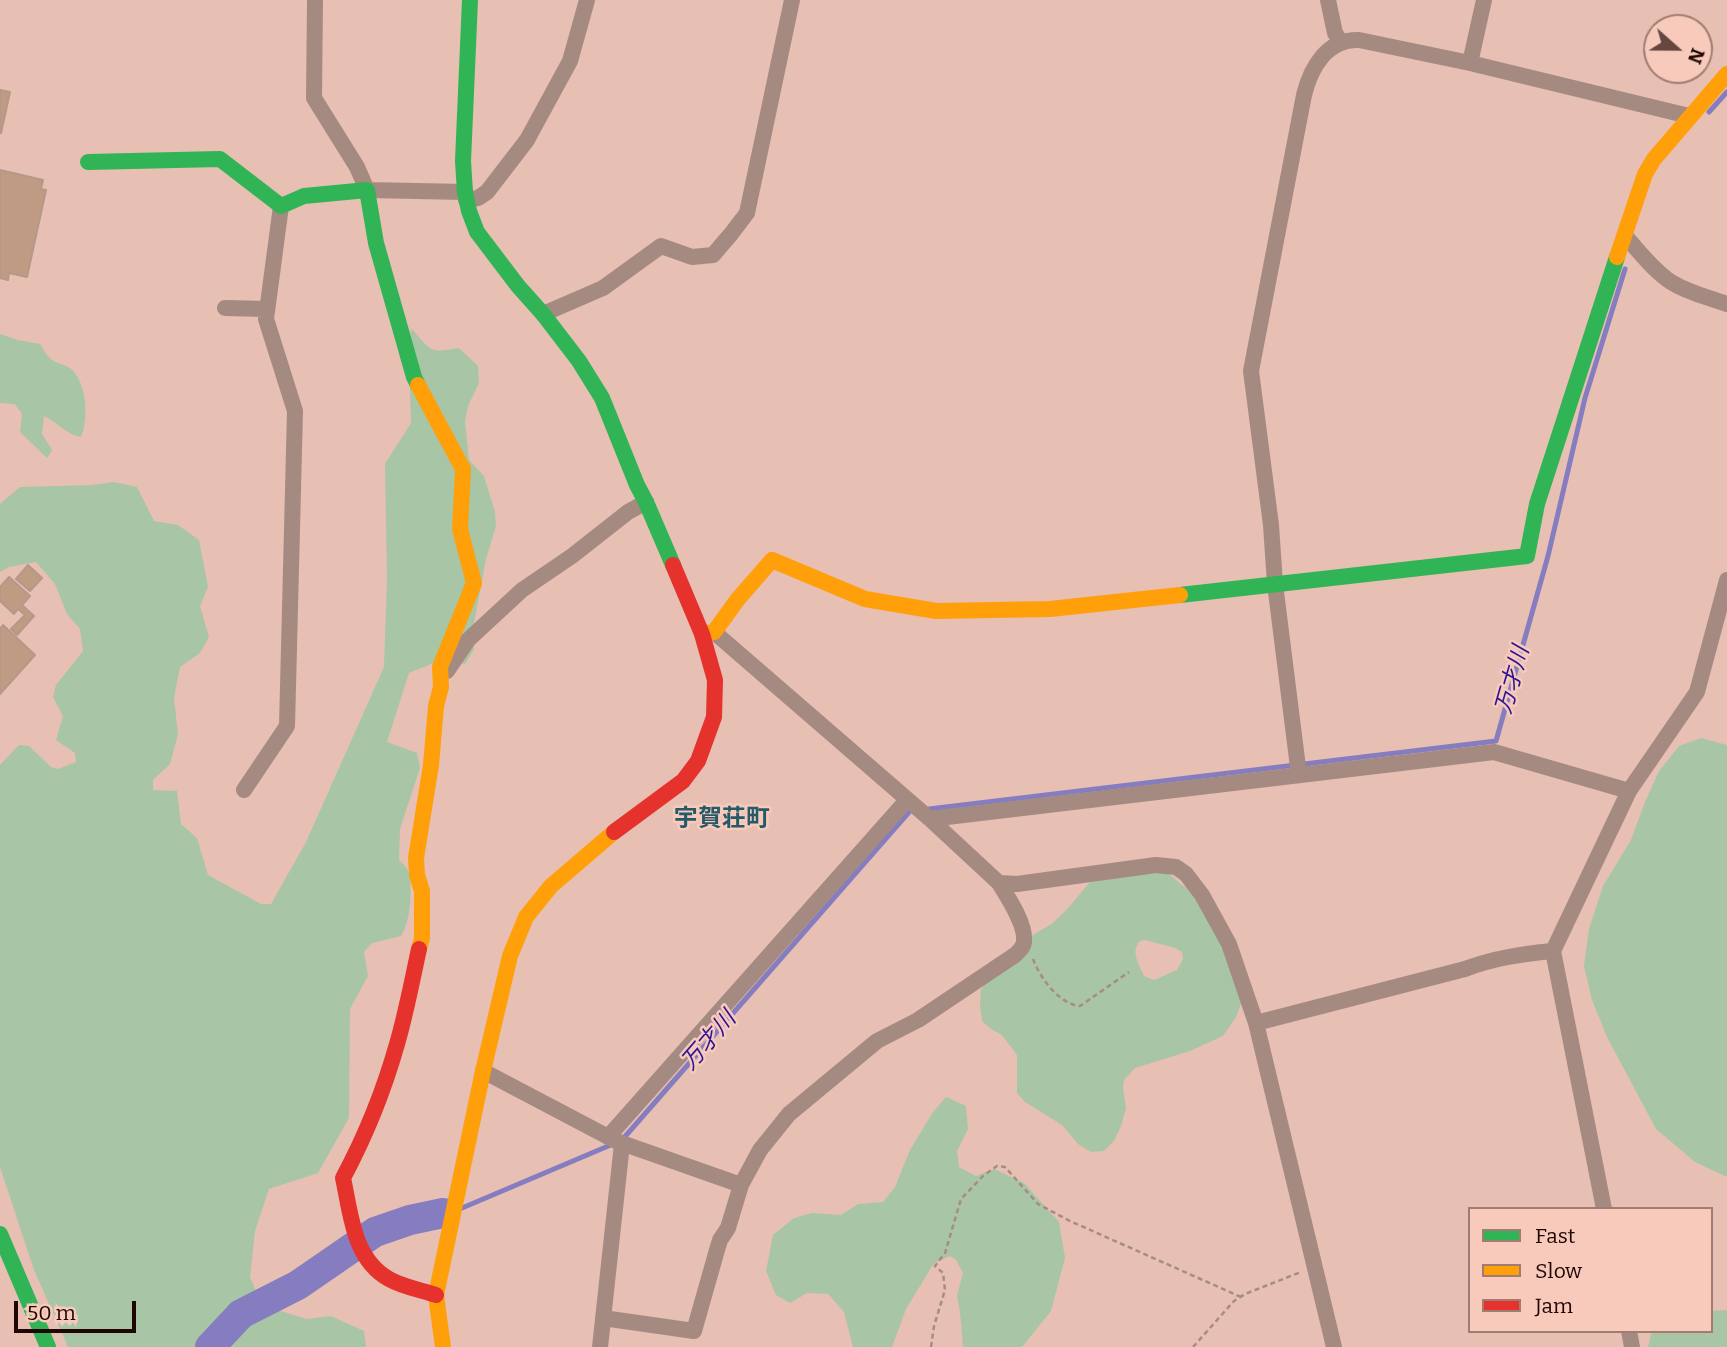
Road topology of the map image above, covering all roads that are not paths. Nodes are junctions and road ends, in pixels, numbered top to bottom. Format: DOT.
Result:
graph roads {
  1 [pos="314,0"];
  2 [pos="470,0"];
  3 [pos="587,0"];
  4 [pos="792,0"];
  5 [pos="1328,0"];
  6 [pos="1484,0"];
  7 [pos="1341,42"];
  8 [pos="1471,63"];
  9 [pos="1727,74"];
  10 [pos="1689,116"];
  11 [pos="88,162"];
  12 [pos="367,190"];
  13 [pos="465,196"];
  14 [pos="281,206"];
  15 [pos="1631,243"];
  16 [pos="1727,304"];
  17 [pos="225,308"];
  18 [pos="267,309"];
  19 [pos="543,314"];
  20 [pos="646,502"];
  21 [pos="1727,580"];
  22 [pos="1275,584"];
  23 [pos="708,633"];
  24 [pos="441,687"];
  25 [pos="1298,767"];
  26 [pos="244,790"];
  27 [pos="1629,790"];
  28 [pos="907,800"];
  29 [pos="930,820"];
  30 [pos="999,883"];
  31 [pos="1553,951"];
  32 [pos="1256,1023"];
  33 [pos="483,1071"];
  34 [pos="618,1142"];
  35 [pos="741,1185"];
  36 [pos="1604,1207"];
  37 [pos="0,1234"];
  38 [pos="436,1295"];
  39 [pos="603,1318"];
  40 [pos="693,1339"];
  41 [pos="48,1347"];
  42 [pos="443,1347"];
  43 [pos="600,1347"];
  44 [pos="1334,1347"];
  1 -- 12 [label="street"];
  2 -- 13 [label="street"];
  3 -- 13 [label="street"];
  4 -- 19 [label="street"];
  5 -- 7 [label="street"];
  6 -- 8 [label="street"];
  7 -- 8 [label="street"];
  7 -- 22 [label="street"];
  8 -- 10 [label="street"];
  9 -- 10 [label="street"];
  10 -- 15 [label="street"];
  11 -- 14 [label="street"];
  12 -- 13 [label="street"];
  12 -- 14 [label="street"];
  12 -- 24 [label="street"];
  13 -- 19 [label="street"];
  14 -- 18 [label="street"];
  15 -- 16 [label="street"];
  15 -- 22 [label="street"];
  17 -- 18 [label="street"];
  18 -- 26 [label="street"];
  19 -- 20 [label="street"];
  20 -- 23 [label="street"];
  20 -- 24 [label="street"];
  21 -- 27 [label="street"];
  22 -- 23 [label="street"];
  22 -- 25 [label="street"];
  23 -- 28 [label="street"];
  23 -- 33 [label="street"];
  24 -- 38 [label="street"];
  25 -- 27 [label="street"];
  25 -- 29 [label="street"];
  27 -- 31 [label="street"];
  28 -- 29 [label="street"];
  28 -- 34 [label="street"];
  29 -- 30 [label="street"];
  30 -- 32 [label="street"];
  30 -- 35 [label="street"];
  31 -- 32 [label="street"];
  31 -- 36 [label="street"];
  32 -- 44 [label="street"];
  33 -- 34 [label="street"];
  33 -- 38 [label="street"];
  34 -- 35 [label="street"];
  34 -- 39 [label="street"];
  35 -- 40 [label="street"];
  37 -- 41 [label="street"];
  38 -- 42 [label="street"];
  39 -- 40 [label="street"];
  39 -- 43 [label="street"];
}
